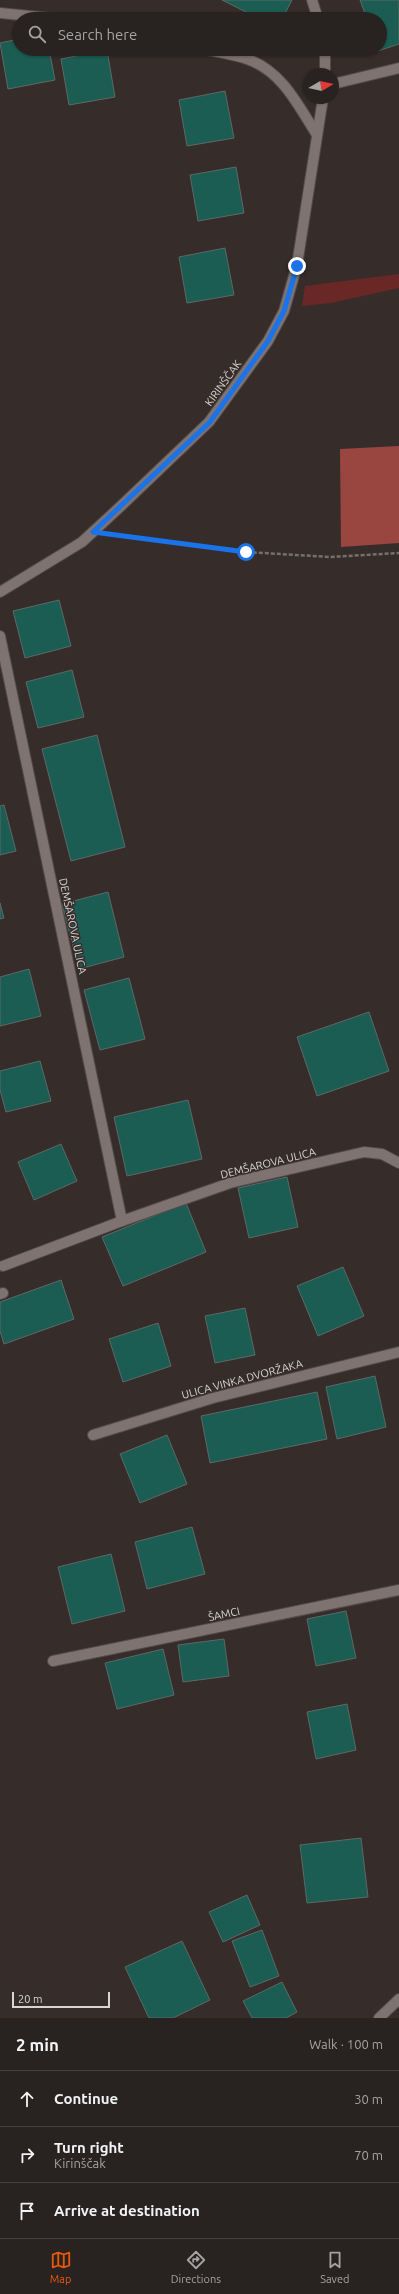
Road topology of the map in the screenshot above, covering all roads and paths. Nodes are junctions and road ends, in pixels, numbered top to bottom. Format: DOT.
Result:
graph roads {
  1 [pos="312,0"];
  2 [pos="316,12"];
  3 [pos="0,13"];
  4 [pos="12,14"];
  5 [pos="237,56"];
  6 [pos="325,56"];
  7 [pos="325,68"];
  8 [pos="399,68"];
  9 [pos="339,83"];
  10 [pos="322,104"];
  11 [pos="317,135"];
  12 [pos="93,532"];
  13 [pos="399,553"];
  14 [pos="0,592"];
  15 [pos="0,636"];
  16 [pos="399,1163"];
  17 [pos="122,1221"];
  18 [pos="4,1266"];
  19 [pos="399,1352"];
  20 [pos="93,1435"];
  21 [pos="399,1590"];
  22 [pos="53,1661"];
  23 [pos="399,1999"];
  24 [pos="379,2018"];
  1 -- 2 [label="street"];
  3 -- 4 [label="street"];
  5 -- 11 [label="street"];
  6 -- 7 [label="street"];
  8 -- 9 [label="street"];
  10 -- 11 [label="street, KIRINŠČAK"];
  11 -- 12 [label="street, KIRINŠČAK"];
  12 -- 13 [label="path"];
  12 -- 14 [label="street, KIRINŠČAK"];
  15 -- 17 [label="street, DEMŠAROVA ULICA"];
  16 -- 17 [label="street, DEMŠAROVA ULICA"];
  17 -- 18 [label="street, DEMŠAROVA ULICA"];
  19 -- 20 [label="street, ULICA VINKA DVORŽAKA"];
  21 -- 22 [label="street, ŠAMCI"];
  23 -- 24 [label="street"];
}
